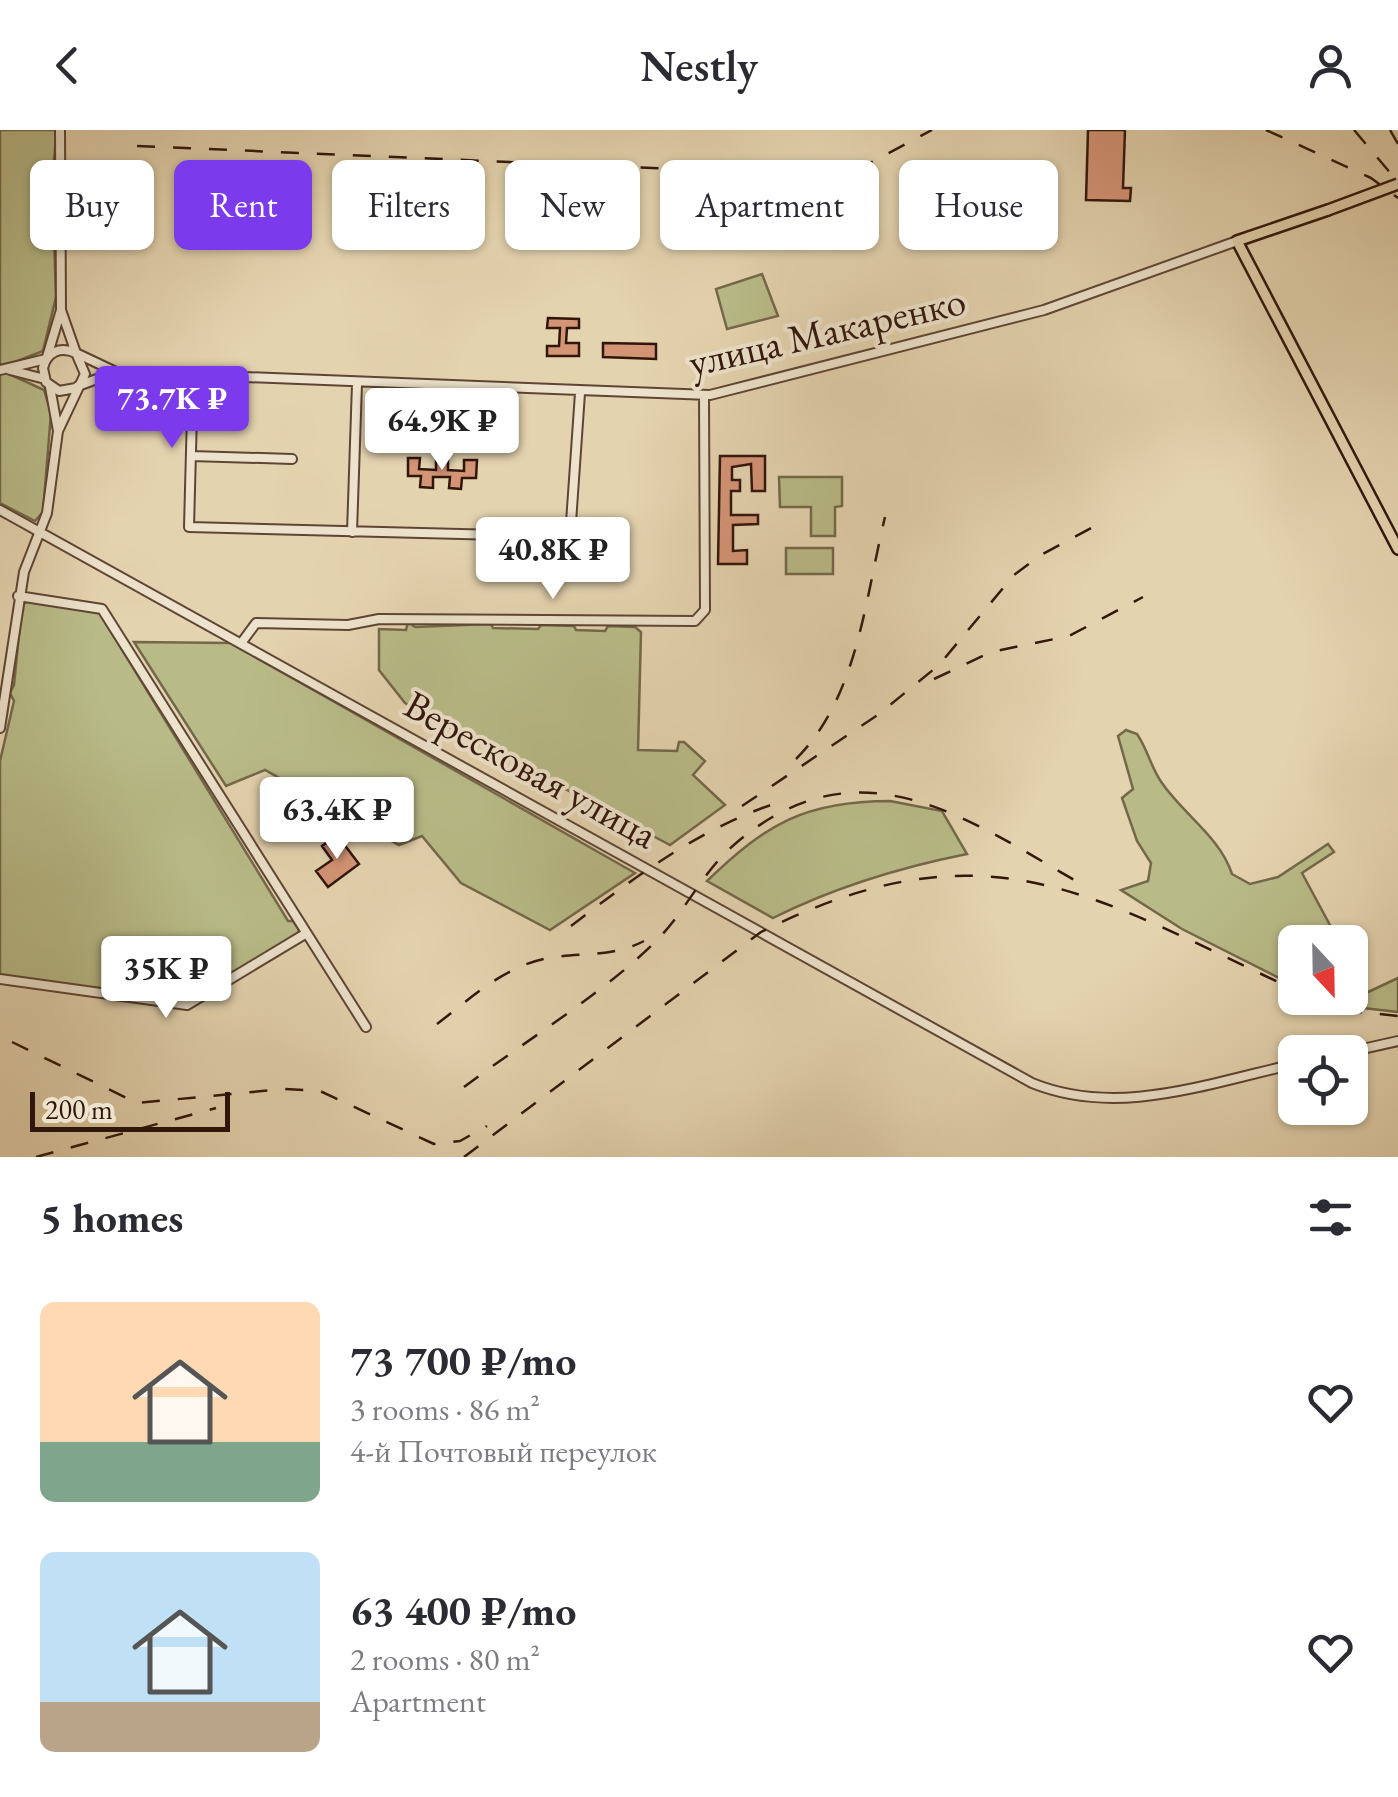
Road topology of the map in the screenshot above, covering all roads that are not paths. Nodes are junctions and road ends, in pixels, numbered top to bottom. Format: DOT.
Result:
graph roads {
  1 [pos="60,130"];
  2 [pos="1398,184"];
  3 [pos="1237,242"];
  4 [pos="61,310"];
  5 [pos="76,352"];
  6 [pos="46,358"];
  7 [pos="5,370"];
  8 [pos="116,372"];
  9 [pos="194,376"];
  10 [pos="47,383"];
  11 [pos="358,384"];
  12 [pos="77,387"];
  13 [pos="580,393"];
  14 [pos="704,395"];
  15 [pos="58,431"];
  16 [pos="191,456"];
  17 [pos="292,458"];
  18 [pos="0,510"];
  19 [pos="42,532"];
  20 [pos="352,532"];
  21 [pos="570,537"];
  22 [pos="611,538"];
  23 [pos="1398,548"];
  24 [pos="18,596"];
  25 [pos="242,642"];
  26 [pos="3,679"];
  27 [pos="0,728"];
  28 [pos="306,934"];
  29 [pos="0,979"];
  30 [pos="366,1027"];
  31 [pos="1398,1041"];
  32 [pos="1368,1048"];
  33 [pos="1278,1068"];
  1 -- 4 [label="street"];
  2 -- 3 [label="main road, bridge"];
  3 -- 14 [label="street, улица Макаренко"];
  3 -- 23 [label="main road"];
  4 -- 5 [label="street"];
  4 -- 6 [label="street"];
  5 -- 6 [label="street"];
  5 -- 8 [label="street, улица Макаренко"];
  5 -- 12 [label="street"];
  6 -- 7 [label="street"];
  6 -- 10 [label="street"];
  7 -- 10 [label="street"];
  8 -- 9 [label="street, улица Макаренко"];
  8 -- 12 [label="street, улица Макаренко"];
  9 -- 11 [label="street, улица Макаренко"];
  9 -- 16 [label="street"];
  10 -- 12 [label="street"];
  10 -- 15 [label="street"];
  11 -- 13 [label="street, улица Макаренко"];
  11 -- 20 [label="street"];
  12 -- 15 [label="street"];
  13 -- 14 [label="street, улица Макаренко"];
  13 -- 21 [label="street"];
  14 -- 25 [label="street"];
  15 -- 19 [label="street"];
  16 -- 17 [label="street"];
  16 -- 20 [label="street"];
  18 -- 19 [label="street, Вересковая улица"];
  19 -- 24 [label="street"];
  19 -- 25 [label="street, Вересковая улица"];
  20 -- 21 [label="street"];
  21 -- 22 [label="street"];
  24 -- 26 [label="street"];
  24 -- 28 [label="street"];
  25 -- 33 [label="street, Вересковая улица"];
  26 -- 27 [label="street"];
  28 -- 29 [label="street"];
  28 -- 30 [label="street"];
  31 -- 32 [label="street"];
}
